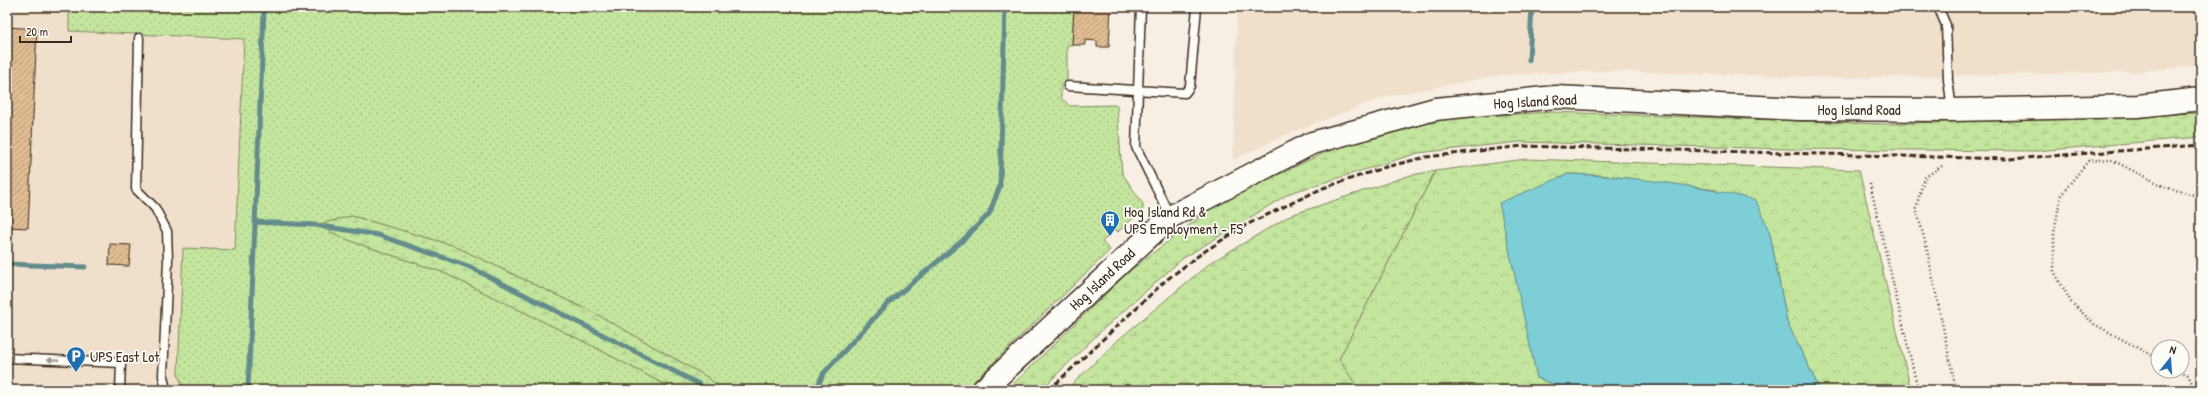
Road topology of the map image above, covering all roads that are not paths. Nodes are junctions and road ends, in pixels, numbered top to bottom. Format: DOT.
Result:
graph roads {
  1 [pos="1141,7"];
  2 [pos="1197,7"];
  3 [pos="1938,7"];
  4 [pos="139,38"];
  5 [pos="1068,86"];
  6 [pos="1138,91"];
  7 [pos="2201,99"];
  8 [pos="1952,110"];
  9 [pos="1170,217"];
  10 [pos="7,358"];
  11 [pos="120,390"];
  12 [pos="166,390"];
  13 [pos="983,390"];
  1 -- 6 [label="lane"];
  2 -- 6 [label="lane"];
  3 -- 8 [label="lane"];
  4 -- 12 [label="lane"];
  5 -- 6 [label="lane"];
  6 -- 9 [label="lane"];
  7 -- 8 [label="street, Hog Island Road"];
  8 -- 9 [label="street, Hog Island Road"];
  9 -- 13 [label="street, Hog Island Road"];
  11 -- 10 [label="lane, one-way"];
}
